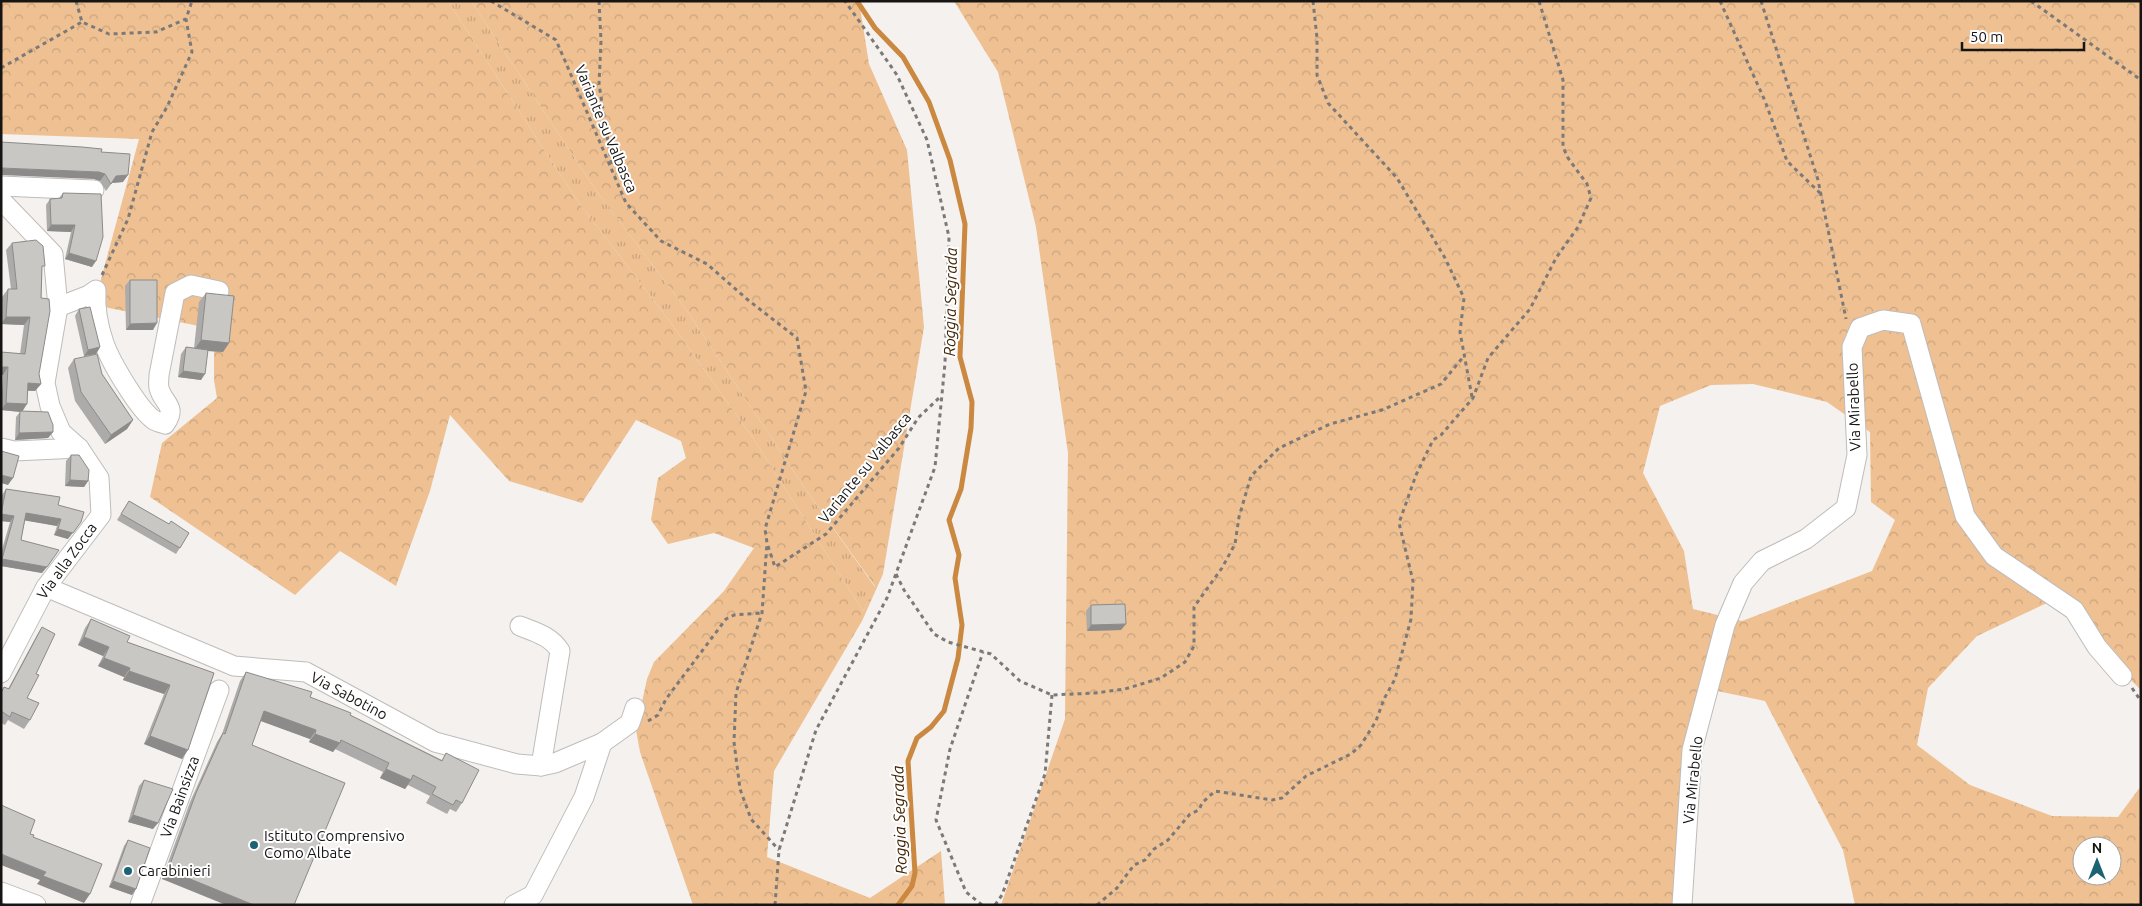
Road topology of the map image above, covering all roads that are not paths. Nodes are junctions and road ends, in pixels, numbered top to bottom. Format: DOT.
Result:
graph roads {
  1 [pos="1,186"];
  2 [pos="94,190"];
  3 [pos="1,200"];
  4 [pos="219,291"];
  5 [pos="58,307"];
  6 [pos="1,448"];
  7 [pos="79,448"];
  8 [pos="46,587"];
  9 [pos="520,626"];
  10 [pos="1,673"];
  11 [pos="2122,676"];
  12 [pos="219,690"];
  13 [pos="633,715"];
  14 [pos="602,743"];
  15 [pos="541,766"];
  16 [pos="1,892"];
  17 [pos="36,905"];
  18 [pos="140,905"];
  19 [pos="514,905"];
  20 [pos="1682,905"];
  1 -- 2 [label="street"];
  3 -- 5 [label="street, Via alla Zocca"];
  4 -- 5 [label="street"];
  5 -- 7 [label="street, Via alla Zocca"];
  6 -- 7 [label="street"];
  7 -- 8 [label="street, Via alla Zocca"];
  8 -- 10 [label="street, Via alla Zocca"];
  8 -- 15 [label="street, Via Sabotino"];
  9 -- 15 [label="street"];
  11 -- 20 [label="street, Via Mirabello"];
  12 -- 18 [label="street, Via Bainsizza"];
  13 -- 14 [label="street, Via Sabotino"];
  14 -- 15 [label="street, Via Sabotino"];
  14 -- 19 [label="street"];
  16 -- 17 [label="street"];
}
